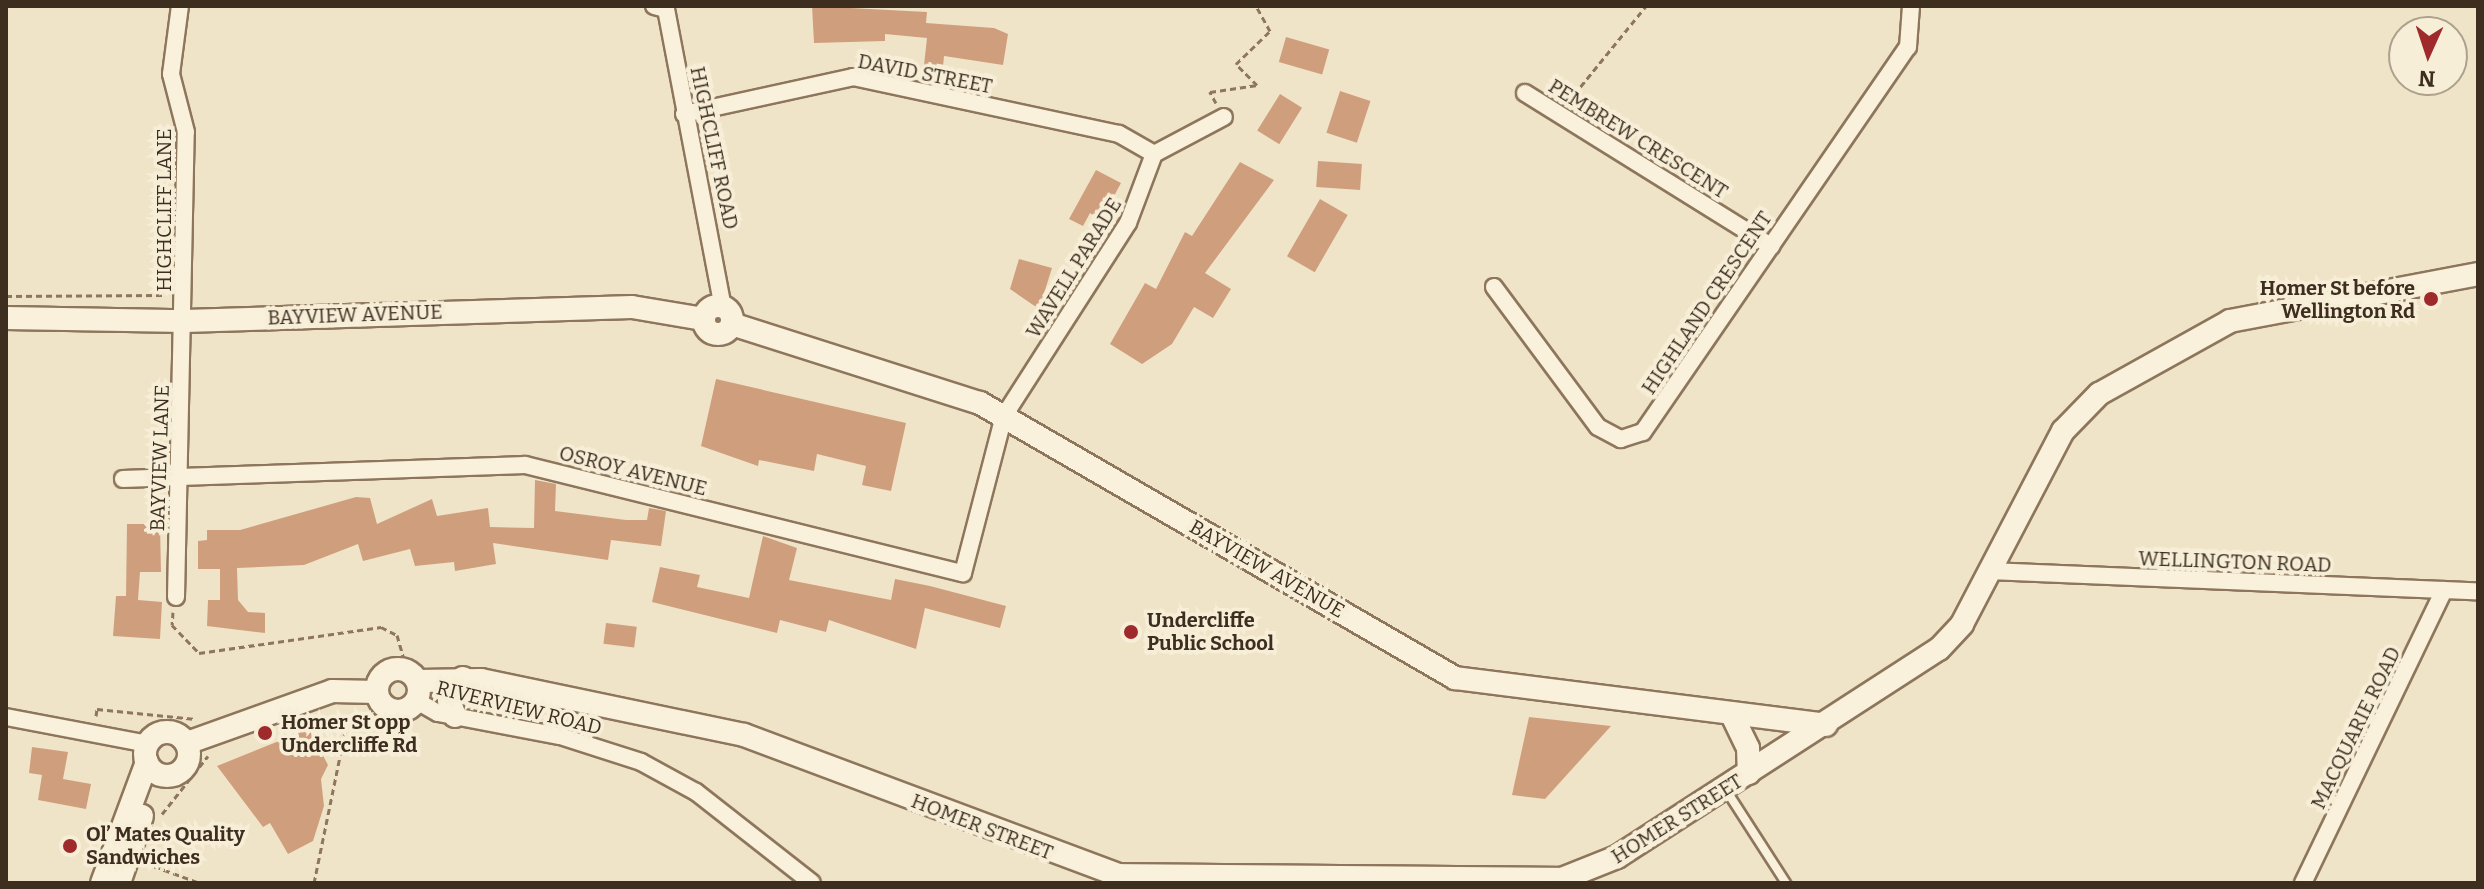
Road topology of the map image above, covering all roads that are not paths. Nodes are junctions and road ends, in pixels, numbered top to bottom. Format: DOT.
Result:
graph roads {
  1 [pos="180,6"];
  2 [pos="654,6"];
  3 [pos="1911,6"];
  4 [pos="1525,93"];
  5 [pos="684,114"];
  6 [pos="1224,117"];
  7 [pos="1154,154"];
  8 [pos="1771,246"];
  9 [pos="2478,274"];
  10 [pos="1494,287"];
  11 [pos="728,315"];
  12 [pos="6,318"];
  13 [pos="185,321"];
  14 [pos="1004,416"];
  15 [pos="123,479"];
  16 [pos="179,480"];
  17 [pos="1991,571"];
  18 [pos="2444,590"];
  19 [pos="2478,591"];
  20 [pos="176,597"];
  21 [pos="463,678"];
  22 [pos="417,691"];
  23 [pos="377,692"];
  24 [pos="1731,713"];
  25 [pos="455,716"];
  26 [pos="6,717"];
  27 [pos="1826,725"];
  28 [pos="197,746"];
  29 [pos="151,760"];
  30 [pos="1749,773"];
  31 [pos="1726,790"];
  32 [pos="129,878"];
  33 [pos="102,883"];
  34 [pos="812,883"];
  35 [pos="1786,883"];
  36 [pos="2303,883"];
  1 -- 13 [label="street, HIGHCLIFF LANE"];
  2 -- 5 [label="street, HIGHCLIFF ROAD"];
  3 -- 8 [label="street, HIGHLAND CRESCENT"];
  4 -- 8 [label="street, PEMBREW CRESCENT"];
  5 -- 7 [label="street, DAVID STREET"];
  5 -- 11 [label="street, HIGHCLIFF ROAD"];
  6 -- 7 [label="street"];
  7 -- 14 [label="street, WAVELL PARADE"];
  8 -- 10 [label="street, HIGHLAND CRESCENT"];
  9 -- 17 [label="main road, HOMER STREET"];
  11 -- 13 [label="main road, BAYVIEW AVENUE"];
  11 -- 14 [label="main road, BAYVIEW AVENUE"];
  12 -- 13 [label="main road, BAYVIEW AVENUE"];
  13 -- 16 [label="street, BAYVIEW LANE"];
  14 -- 16 [label="street, OSROY AVENUE"];
  14 -- 24 [label="main road, BAYVIEW AVENUE"];
  15 -- 16 [label="street, OSROY AVENUE"];
  16 -- 20 [label="street, BAYVIEW LANE"];
  17 -- 18 [label="street, WELLINGTON ROAD"];
  17 -- 27 [label="main road, HOMER STREET"];
  18 -- 19 [label="street, WELLINGTON ROAD"];
  18 -- 36 [label="street, MACQUARIE ROAD"];
  21 -- 22 [label="main road, HOMER STREET"];
  21 -- 25 [label="main road"];
  21 -- 31 [label="main road, HOMER STREET"];
  22 -- 23 [label="main road"];
  22 -- 23 [label="main road"];
  22 -- 25 [label="street, RIVERVIEW ROAD"];
  23 -- 28 [label="main road"];
  24 -- 27 [label="main road, BAYVIEW AVENUE"];
  24 -- 30 [label="main road"];
  25 -- 34 [label="street, RIVERVIEW ROAD"];
  26 -- 29 [label="street"];
  27 -- 30 [label="main road, HOMER STREET"];
  28 -- 29 [label="main road"];
  28 -- 29 [label="main road"];
  29 -- 32 [label="main road"];
  29 -- 33 [label="main road"];
  30 -- 31 [label="main road, HOMER STREET"];
  31 -- 35 [label="lane"];
}
